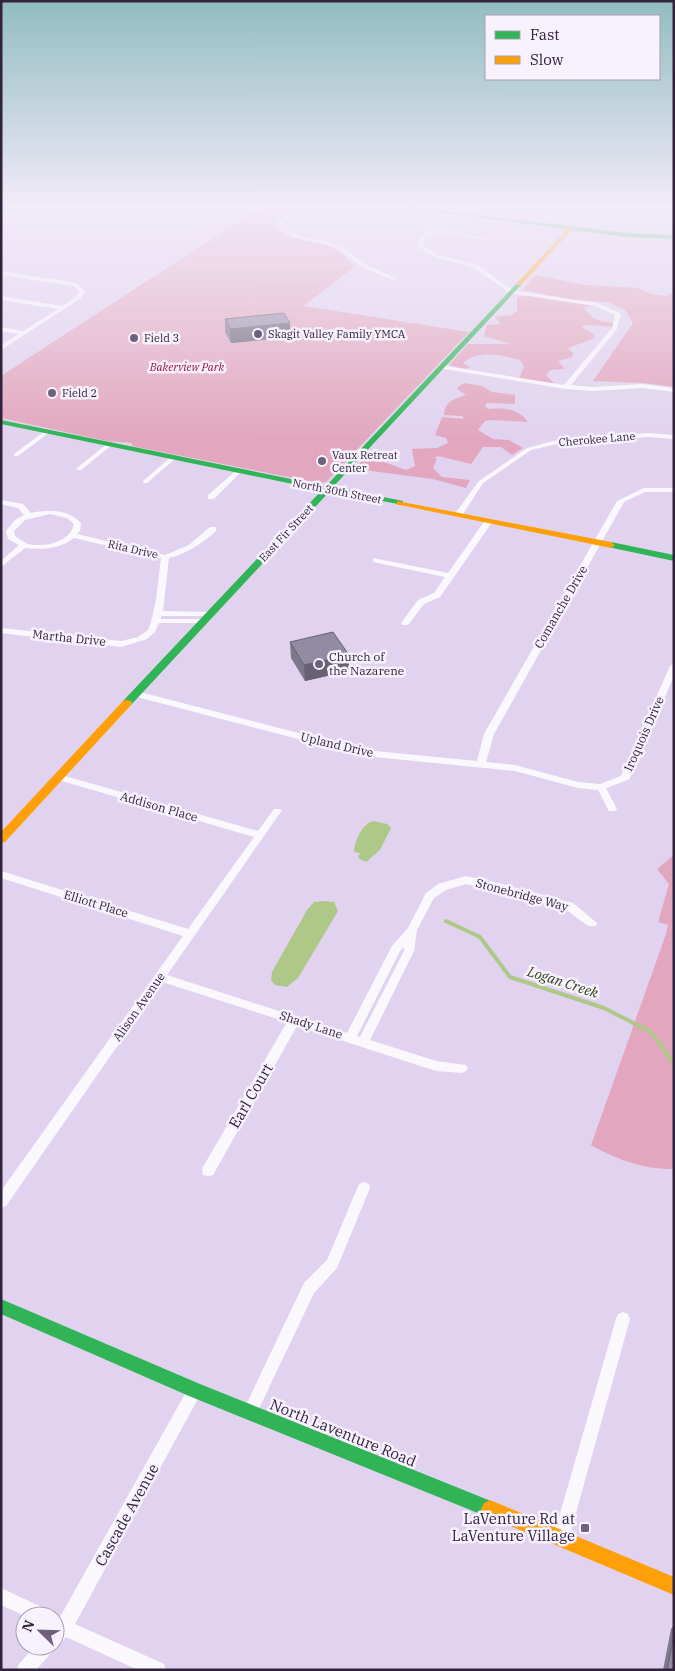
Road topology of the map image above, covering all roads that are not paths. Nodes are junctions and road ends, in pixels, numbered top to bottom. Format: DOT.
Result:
graph roads {
  1 [pos="70,284"];
  2 [pos="501,284"];
  3 [pos="519,284"];
  4 [pos="512,292"];
  5 [pos="1,298"];
  6 [pos="62,308"];
  7 [pos="1,329"];
  8 [pos="24,333"];
  9 [pos="1,348"];
  10 [pos="440,367"];
  11 [pos="566,387"];
  12 [pos="674,390"];
  13 [pos="1,422"];
  14 [pos="47,432"];
  15 [pos="674,437"];
  16 [pos="109,445"];
  17 [pos="16,455"];
  18 [pos="173,458"];
  19 [pos="79,469"];
  20 [pos="239,471"];
  21 [pos="145,482"];
  22 [pos="327,489"];
  23 [pos="674,490"];
  24 [pos="211,497"];
  25 [pos="1,502"];
  26 [pos="458,515"];
  27 [pos="29,516"];
  28 [pos="489,521"];
  29 [pos="213,529"];
  30 [pos="75,536"];
  31 [pos="598,542"];
  32 [pos="24,545"];
  33 [pos="165,557"];
  34 [pos="674,558"];
  35 [pos="376,560"];
  36 [pos="1,565"];
  37 [pos="450,576"];
  38 [pos="158,617"];
  39 [pos="206,618"];
  40 [pos="405,623"];
  41 [pos="1,630"];
  42 [pos="137,641"];
  43 [pos="674,666"];
  44 [pos="136,694"];
  45 [pos="482,764"];
  46 [pos="58,778"];
  47 [pos="600,787"];
  48 [pos="612,809"];
  49 [pos="277,811"];
  50 [pos="260,836"];
  51 [pos="1,839"];
  52 [pos="1,874"];
  53 [pos="592,923"];
  54 [pos="412,930"];
  55 [pos="191,934"];
  56 [pos="160,977"];
  57 [pos="294,1020"];
  58 [pos="350,1038"];
  59 [pos="363,1042"];
  60 [pos="462,1068"];
  61 [pos="208,1171"];
  62 [pos="364,1188"];
  63 [pos="1,1202"];
  64 [pos="1,1306"];
  65 [pos="623,1319"];
  66 [pos="195,1390"];
  67 [pos="250,1412"];
  68 [pos="561,1538"];
  69 [pos="674,1586"];
  70 [pos="1,1596"];
  71 [pos="22,1606"];
  72 [pos="65,1617"];
  73 [pos="65,1632"];
  74 [pos="37,1656"];
  75 [pos="25,1670"];
  76 [pos="158,1670"];
  1 -- 6 [label="street"];
  2 -- 4 [label="street"];
  3 -- 4 [label="street, East Fir Street"];
  4 -- 10 [label="street, East Fir Street"];
  4 -- 11 [label="street"];
  5 -- 6 [label="street"];
  6 -- 8 [label="street"];
  7 -- 8 [label="street"];
  8 -- 9 [label="street"];
  10 -- 11 [label="street"];
  10 -- 22 [label="street, East Fir Street"];
  11 -- 12 [label="street"];
  13 -- 14 [label="street, North 30th Street"];
  14 -- 16 [label="street, North 30th Street"];
  14 -- 17 [label="street"];
  15 -- 26 [label="street, Cherokee Lane"];
  16 -- 18 [label="street, North 30th Street"];
  16 -- 19 [label="street"];
  18 -- 20 [label="street, North 30th Street"];
  18 -- 21 [label="street"];
  20 -- 22 [label="street, North 30th Street"];
  20 -- 24 [label="street"];
  22 -- 26 [label="street, North 30th Street"];
  22 -- 39 [label="street, East Fir Street"];
  23 -- 31 [label="street, Comanche Drive"];
  25 -- 27 [label="street"];
  26 -- 28 [label="street, North 30th Street"];
  27 -- 30 [label="street"];
  27 -- 32 [label="street"];
  28 -- 31 [label="street, North 30th Street"];
  28 -- 37 [label="street"];
  29 -- 33 [label="street"];
  30 -- 32 [label="street"];
  30 -- 33 [label="street, Rita Drive"];
  31 -- 34 [label="street, North 30th Street"];
  31 -- 45 [label="street, Comanche Drive"];
  32 -- 36 [label="street"];
  33 -- 38 [label="street, Rita Drive"];
  35 -- 37 [label="street"];
  37 -- 40 [label="street"];
  38 -- 39 [label="street"];
  38 -- 42 [label="street, Rita Drive"];
  39 -- 44 [label="street, East Fir Street"];
  41 -- 42 [label="street, Martha Drive"];
  43 -- 47 [label="street, Iroquois Drive"];
  44 -- 45 [label="street, Upland Drive"];
  44 -- 46 [label="street, East Fir Street"];
  45 -- 47 [label="street, Upland Drive"];
  46 -- 50 [label="street, Addison Place"];
  46 -- 51 [label="street, East Fir Street"];
  47 -- 48 [label="street"];
  49 -- 50 [label="street, Alison Avenue"];
  50 -- 55 [label="street, Alison Avenue"];
  52 -- 55 [label="street, Elliott Place"];
  53 -- 54 [label="street, Stonebridge Way"];
  54 -- 58 [label="street, Stonebridge Way"];
  54 -- 59 [label="street, Stonebridge Way"];
  55 -- 56 [label="street, Alison Avenue"];
  56 -- 57 [label="street, Shady Lane"];
  56 -- 63 [label="street, Alison Avenue"];
  57 -- 58 [label="street, Shady Lane"];
  57 -- 61 [label="street, Earl Court"];
  58 -- 59 [label="street, Shady Lane"];
  59 -- 60 [label="street, Shady Lane"];
  62 -- 67 [label="street"];
  64 -- 66 [label="street, North Laventure Road"];
  65 -- 68 [label="street"];
  66 -- 67 [label="street, North Laventure Road"];
  66 -- 72 [label="street, Cascade Avenue"];
  67 -- 68 [label="street, North Laventure Road"];
  68 -- 69 [label="street, North Laventure Road"];
  70 -- 71 [label="street"];
  73 -- 76 [label="street"];
  74 -- 75 [label="street"];
}
